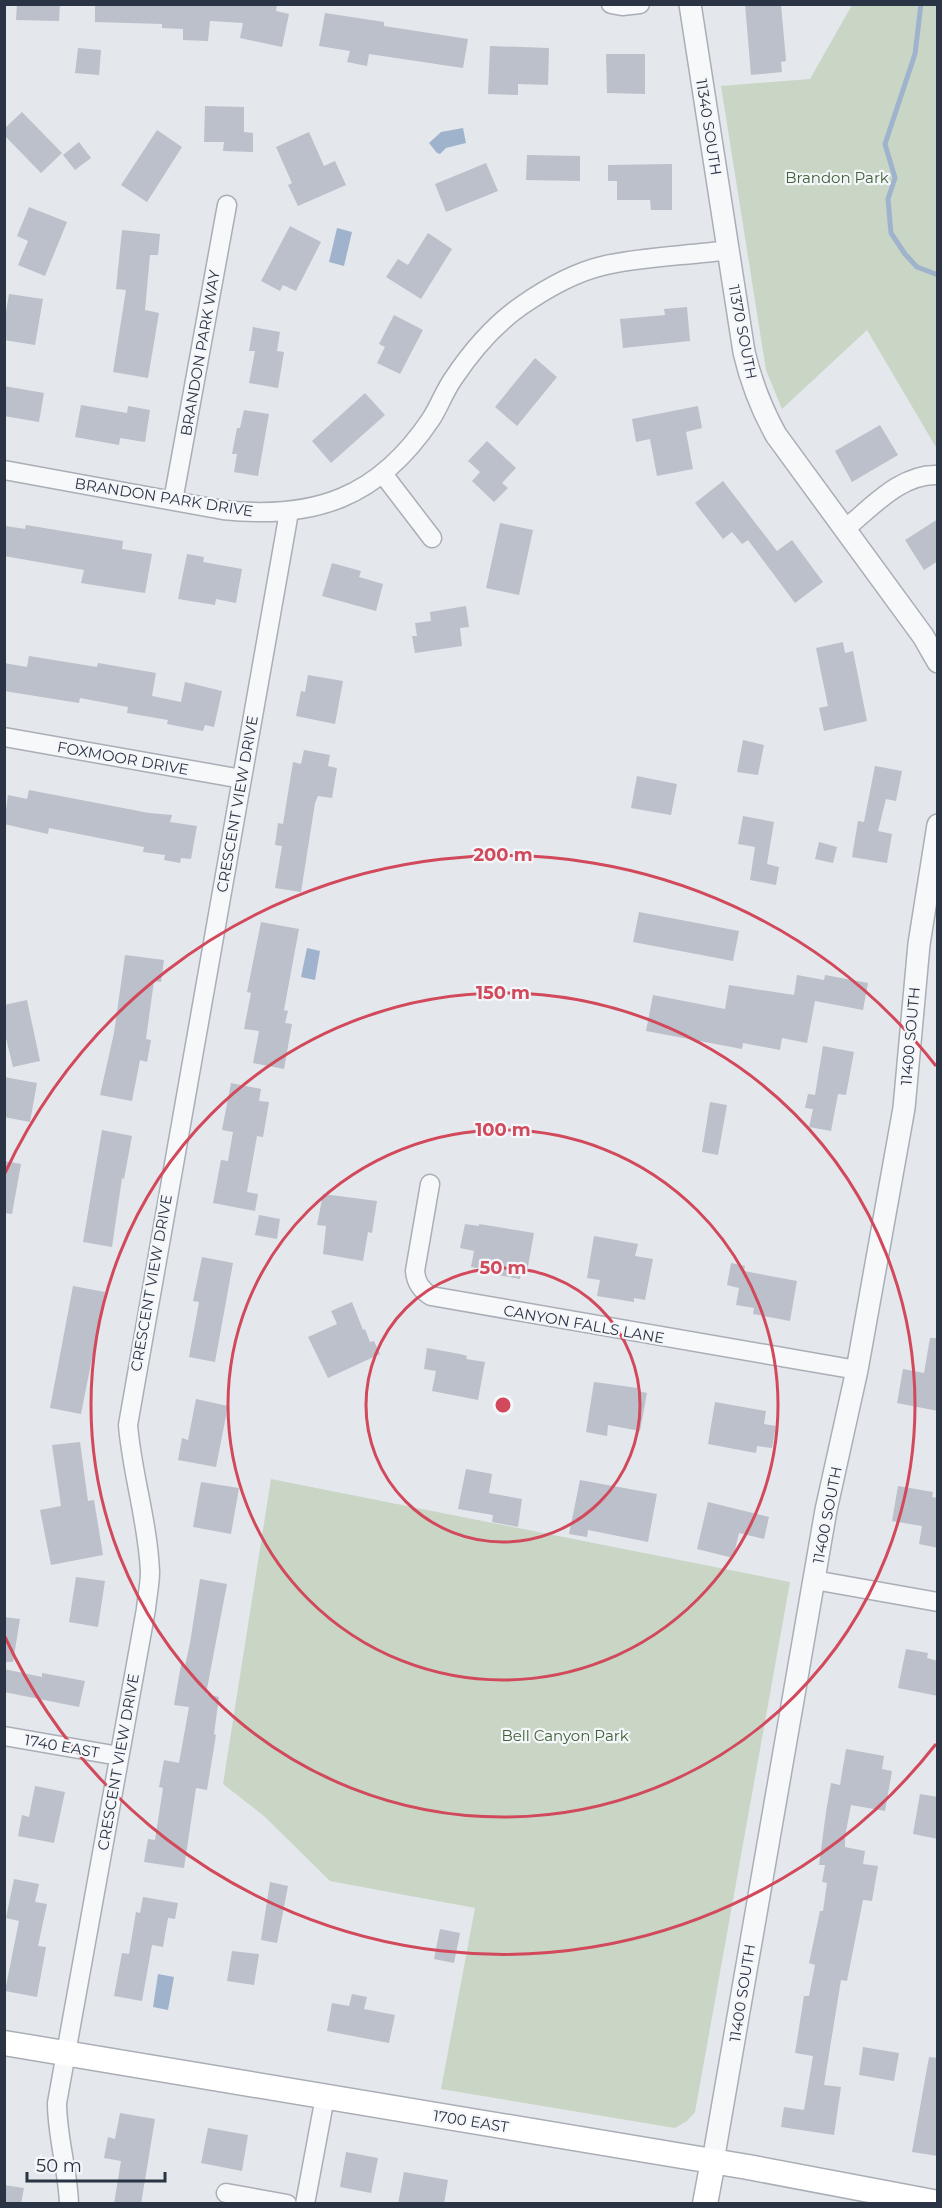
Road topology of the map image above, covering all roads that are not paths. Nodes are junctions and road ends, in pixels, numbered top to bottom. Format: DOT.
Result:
graph roads {
  1 [pos="611,4"];
  2 [pos="640,4"];
  3 [pos="690,4"];
  4 [pos="227,206"];
  5 [pos="728,250"];
  6 [pos="4,470"];
  7 [pos="382,474"];
  8 [pos="938,475"];
  9 [pos="173,501"];
  10 [pos="289,512"];
  11 [pos="845,529"];
  12 [pos="432,538"];
  13 [pos="938,662"];
  14 [pos="4,737"];
  15 [pos="242,779"];
  16 [pos="938,825"];
  17 [pos="430,1184"];
  18 [pos="857,1370"];
  19 [pos="814,1580"];
  20 [pos="938,1602"];
  21 [pos="4,1736"];
  22 [pos="119,1756"];
  23 [pos="4,2043"];
  24 [pos="65,2054"];
  25 [pos="325,2097"];
  26 [pos="713,2161"];
  27 [pos="226,2193"];
  28 [pos="938,2203"];
  29 [pos="69,2204"];
  30 [pos="287,2204"];
  31 [pos="305,2204"];
  32 [pos="705,2204"];
  1 -- 2 [label="street"];
  3 -- 5 [label="street, 11340 SOUTH"];
  4 -- 9 [label="street, BRANDON PARK WAY"];
  5 -- 7 [label="street, BRANDON PARK DRIVE"];
  5 -- 11 [label="street, 11370 SOUTH"];
  6 -- 9 [label="street, BRANDON PARK DRIVE"];
  7 -- 10 [label="street, BRANDON PARK DRIVE"];
  7 -- 12 [label="street"];
  8 -- 11 [label="street"];
  9 -- 10 [label="street, BRANDON PARK DRIVE"];
  10 -- 15 [label="street, CRESCENT VIEW DRIVE"];
  11 -- 13 [label="street"];
  14 -- 15 [label="street, FOXMOOR DRIVE"];
  15 -- 22 [label="street, CRESCENT VIEW DRIVE"];
  16 -- 18 [label="street, 11400 SOUTH"];
  17 -- 18 [label="street, CANYON FALLS LANE"];
  18 -- 19 [label="street, 11400 SOUTH"];
  19 -- 20 [label="street"];
  19 -- 26 [label="street, 11400 SOUTH"];
  21 -- 22 [label="street, 1740 EAST"];
  22 -- 24 [label="street, CRESCENT VIEW DRIVE"];
  23 -- 24 [label="main road, 1700 EAST"];
  24 -- 25 [label="main road, 1700 EAST"];
  24 -- 29 [label="street, CRESCENT VIEW DRIVE"];
  25 -- 26 [label="main road, 1700 EAST"];
  25 -- 31 [label="street"];
  26 -- 28 [label="main road, 1700 EAST"];
  26 -- 32 [label="main road, 11400 SOUTH"];
  27 -- 30 [label="street"];
}
